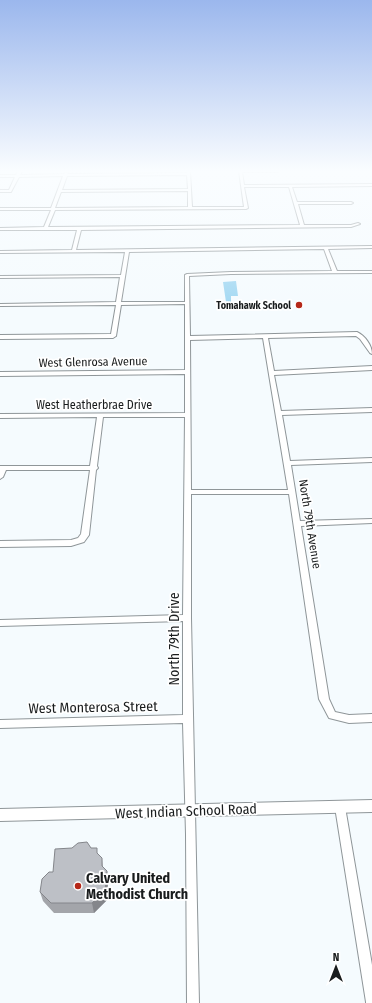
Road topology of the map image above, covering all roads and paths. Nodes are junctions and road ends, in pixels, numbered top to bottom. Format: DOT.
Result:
graph roads {
  1 [pos="49,218"];
  2 [pos="300,218"];
  3 [pos="358,224"];
  4 [pos="302,226"];
  5 [pos="46,228"];
  6 [pos="79,228"];
  7 [pos="0,229"];
  8 [pos="372,247"];
  9 [pos="326,248"];
  10 [pos="127,250"];
  11 [pos="74,251"];
  12 [pos="0,252"];
  13 [pos="335,272"];
  14 [pos="372,272"];
  15 [pos="0,276"];
  16 [pos="123,276"];
  17 [pos="120,303"];
  18 [pos="186,303"];
  19 [pos="0,305"];
  20 [pos="0,337"];
  21 [pos="265,337"];
  22 [pos="187,338"];
  23 [pos="372,352"];
  24 [pos="372,368"];
  25 [pos="187,372"];
  26 [pos="272,373"];
  27 [pos="0,374"];
  28 [pos="372,410"];
  29 [pos="278,413"];
  30 [pos="187,415"];
  31 [pos="0,416"];
  32 [pos="100,416"];
  33 [pos="372,460"];
  34 [pos="287,462"];
  35 [pos="1,468"];
  36 [pos="95,468"];
  37 [pos="0,477"];
  38 [pos="188,492"];
  39 [pos="292,492"];
  40 [pos="372,521"];
  41 [pos="297,524"];
  42 [pos="0,544"];
  43 [pos="187,618"];
  44 [pos="0,623"];
  45 [pos="372,718"];
  46 [pos="188,720"];
  47 [pos="0,724"];
  48 [pos="372,806"];
  49 [pos="340,807"];
  50 [pos="191,810"];
  51 [pos="0,815"];
  52 [pos="372,1002"];
  53 [pos="192,1003"];
  1 -- 5 [label="street"];
  2 -- 4 [label="street"];
  3 -- 4 [label="street"];
  4 -- 6 [label="street"];
  5 -- 6 [label="street"];
  5 -- 7 [label="street"];
  6 -- 11 [label="street"];
  8 -- 9 [label="street"];
  9 -- 10 [label="street"];
  9 -- 13 [label="street"];
  10 -- 11 [label="street"];
  10 -- 16 [label="street"];
  11 -- 12 [label="street"];
  13 -- 14 [label="street"];
  13 -- 18 [label="street, North 79th Drive"];
  15 -- 16 [label="street"];
  16 -- 17 [label="street"];
  17 -- 18 [label="street"];
  17 -- 19 [label="street"];
  17 -- 20 [label="street"];
  18 -- 22 [label="street, North 79th Drive"];
  21 -- 22 [label="street"];
  21 -- 23 [label="street"];
  21 -- 26 [label="street, North 79th Avenue"];
  22 -- 25 [label="street, North 79th Drive"];
  24 -- 26 [label="street"];
  25 -- 27 [label="street, West Glenrosa Avenue"];
  25 -- 30 [label="street, North 79th Drive"];
  26 -- 29 [label="street, North 79th Avenue"];
  28 -- 29 [label="street"];
  29 -- 34 [label="street, North 79th Avenue"];
  30 -- 32 [label="street, West Heatherbrae Drive"];
  30 -- 38 [label="street, North 79th Drive"];
  31 -- 32 [label="street, West Heatherbrae Drive"];
  32 -- 36 [label="street"];
  33 -- 34 [label="street"];
  34 -- 39 [label="street, North 79th Avenue"];
  35 -- 36 [label="street"];
  35 -- 37 [label="street"];
  36 -- 42 [label="street"];
  38 -- 39 [label="street"];
  38 -- 43 [label="street, North 79th Drive"];
  39 -- 41 [label="street, North 79th Avenue"];
  40 -- 41 [label="street"];
  41 -- 45 [label="street, North 79th Avenue"];
  43 -- 44 [label="street"];
  43 -- 46 [label="street, North 79th Drive"];
  46 -- 47 [label="street, West Monterosa Street"];
  46 -- 50 [label="street, North 79th Drive"];
  48 -- 49 [label="main road, West Indian School Road"];
  49 -- 50 [label="main road, West Indian School Road"];
  49 -- 52 [label="street"];
  50 -- 51 [label="main road, West Indian School Road"];
  50 -- 53 [label="street, North 79th Drive"];
}
